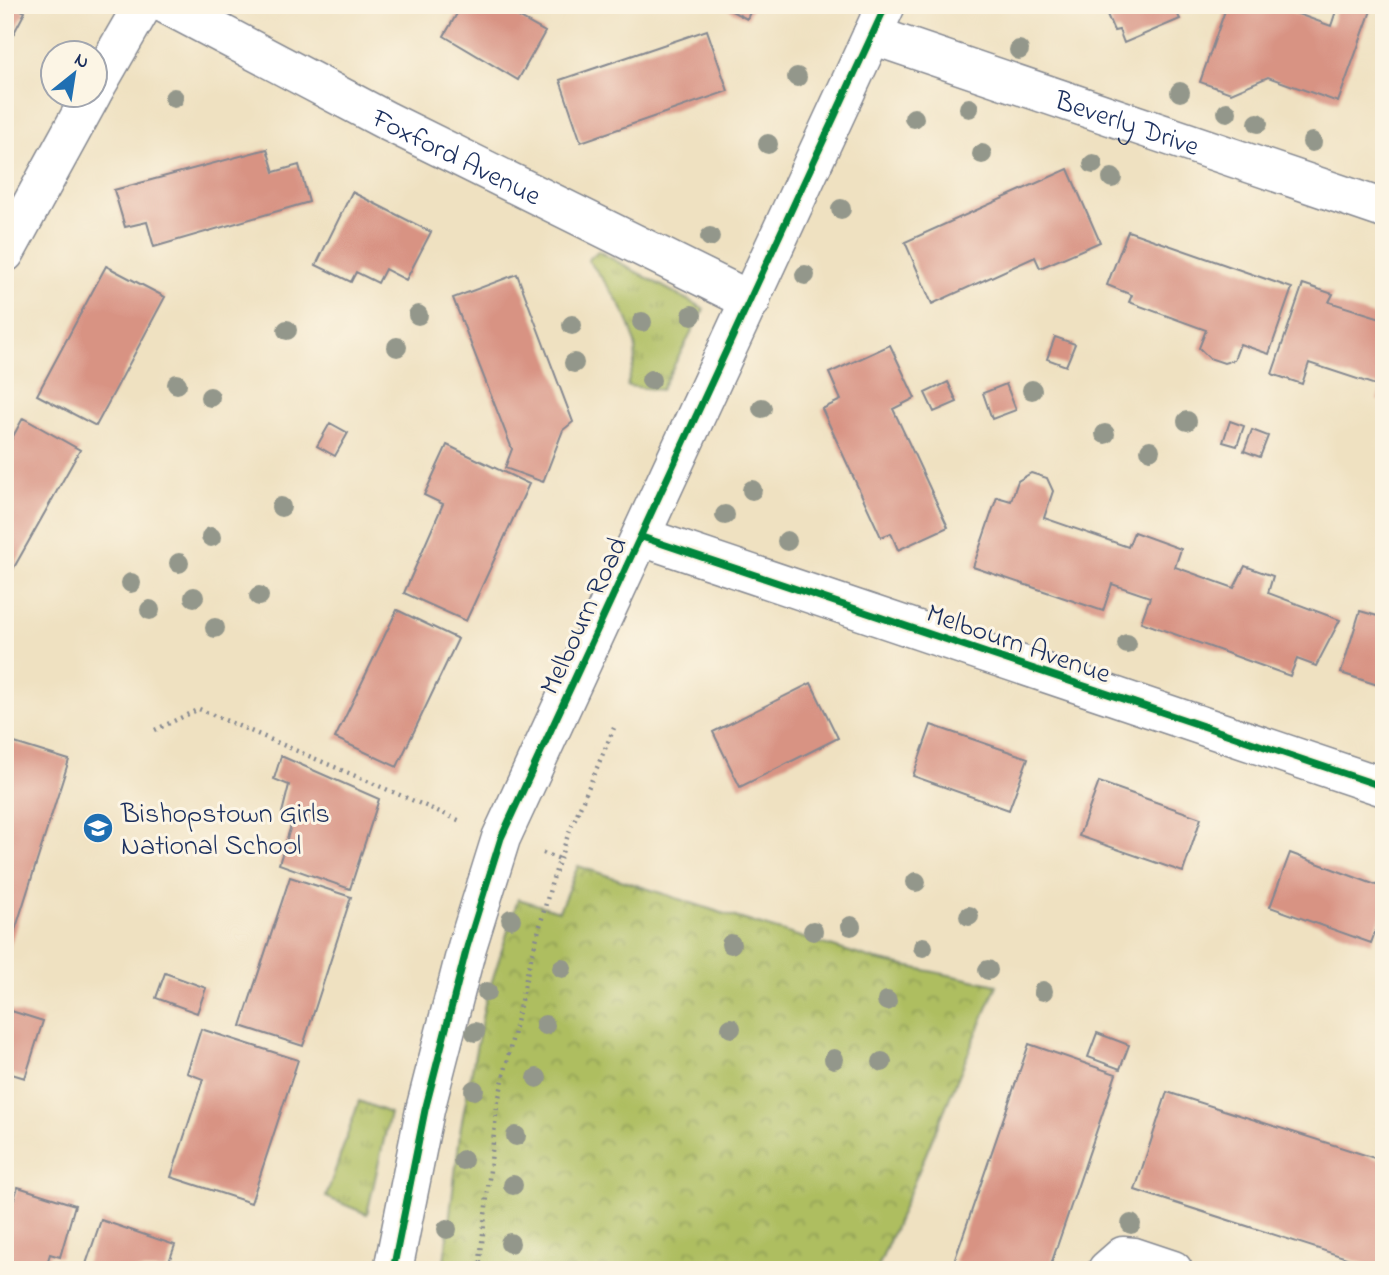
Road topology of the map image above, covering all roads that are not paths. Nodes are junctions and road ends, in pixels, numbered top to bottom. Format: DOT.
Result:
graph roads {
  1 [pos="143,5"];
  2 [pos="167,5"];
  3 [pos="879,20"];
  4 [pos="108,66"];
  5 [pos="84,108"];
  6 [pos="1384,209"];
  7 [pos="5,253"];
  8 [pos="751,301"];
  9 [pos="642,537"];
  10 [pos="1384,787"];
  11 [pos="393,1270"];
  12 [pos="1107,1270"];
  13 [pos="1173,1270"];
  1 -- 4 [label="street"];
  2 -- 8 [label="street, Foxford Avenue"];
  3 -- 6 [label="street, Beverly Drive"];
  3 -- 8 [label="street, Melbourn Road"];
  5 -- 7 [label="street"];
  8 -- 9 [label="street, Melbourn Road"];
  9 -- 10 [label="street, Melbourn Avenue"];
  9 -- 11 [label="street, Melbourn Road"];
  12 -- 13 [label="street"];
}
